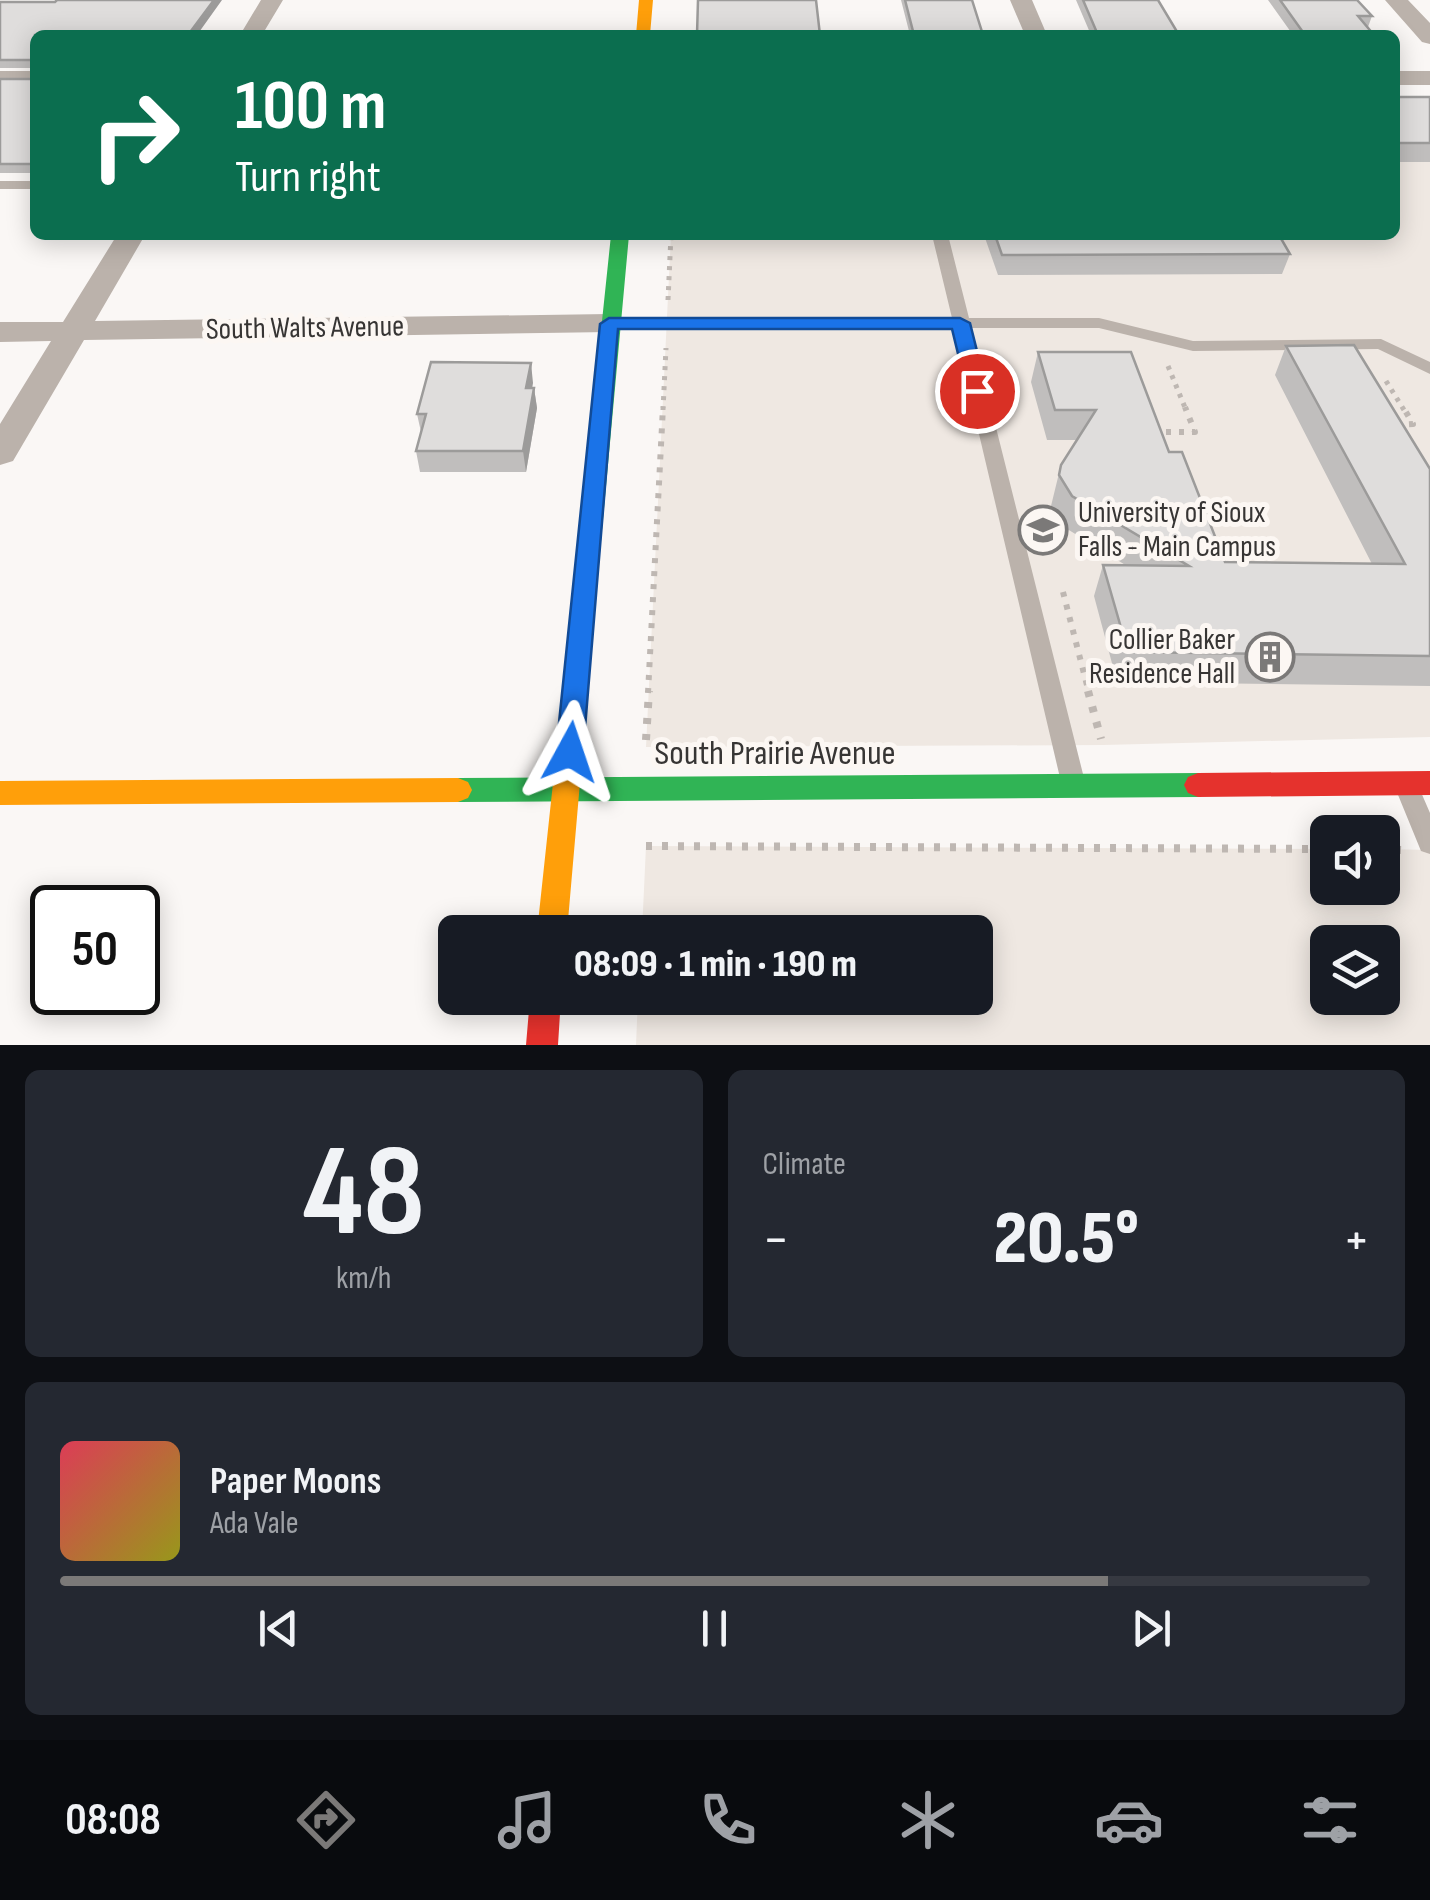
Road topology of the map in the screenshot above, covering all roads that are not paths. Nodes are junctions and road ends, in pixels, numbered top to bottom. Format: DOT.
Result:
graph roads {
  1 [pos="272,0"];
  2 [pos="646,0"];
  3 [pos="1021,0"];
  4 [pos="1396,0"];
  5 [pos="254,30"];
  6 [pos="643,30"];
  7 [pos="1034,30"];
  8 [pos="1430,37"];
  9 [pos="0,78"];
  10 [pos="30,78"];
  11 [pos="1400,78"];
  12 [pos="1430,78"];
  13 [pos="0,185"];
  14 [pos="30,185"];
  15 [pos="128,240"];
  16 [pos="619,240"];
  17 [pos="941,240"];
  18 [pos="960,323"];
  19 [pos="609,324"];
  20 [pos="0,332"];
  21 [pos="73,332"];
  22 [pos="1430,369"];
  23 [pos="0,453"];
  24 [pos="1418,783"];
  25 [pos="1074,786"];
  26 [pos="566,790"];
  27 [pos="0,793"];
  28 [pos="1430,843"];
  29 [pos="554,915"];
  30 [pos="545,1015"];
  31 [pos="542,1045"];
  1 -- 5 [label="street"];
  2 -- 6 [label="street"];
  3 -- 7 [label="street"];
  4 -- 8 [label="street"];
  9 -- 10 [label="street"];
  11 -- 12 [label="street"];
  13 -- 14 [label="lane"];
  15 -- 21 [label="street"];
  16 -- 19 [label="street"];
  17 -- 18 [label="lane"];
  18 -- 19 [label="lane"];
  18 -- 22 [label="lane"];
  18 -- 25 [label="lane"];
  19 -- 21 [label="street, South Walts Avenue"];
  19 -- 26 [label="street"];
  20 -- 21 [label="street, South Walts Avenue"];
  21 -- 23 [label="street"];
  24 -- 25 [label="street, South Prairie Avenue"];
  24 -- 28 [label="lane"];
  25 -- 26 [label="street, South Prairie Avenue"];
  26 -- 27 [label="street, South Prairie Avenue"];
  26 -- 29 [label="street"];
  30 -- 31 [label="street"];
}
